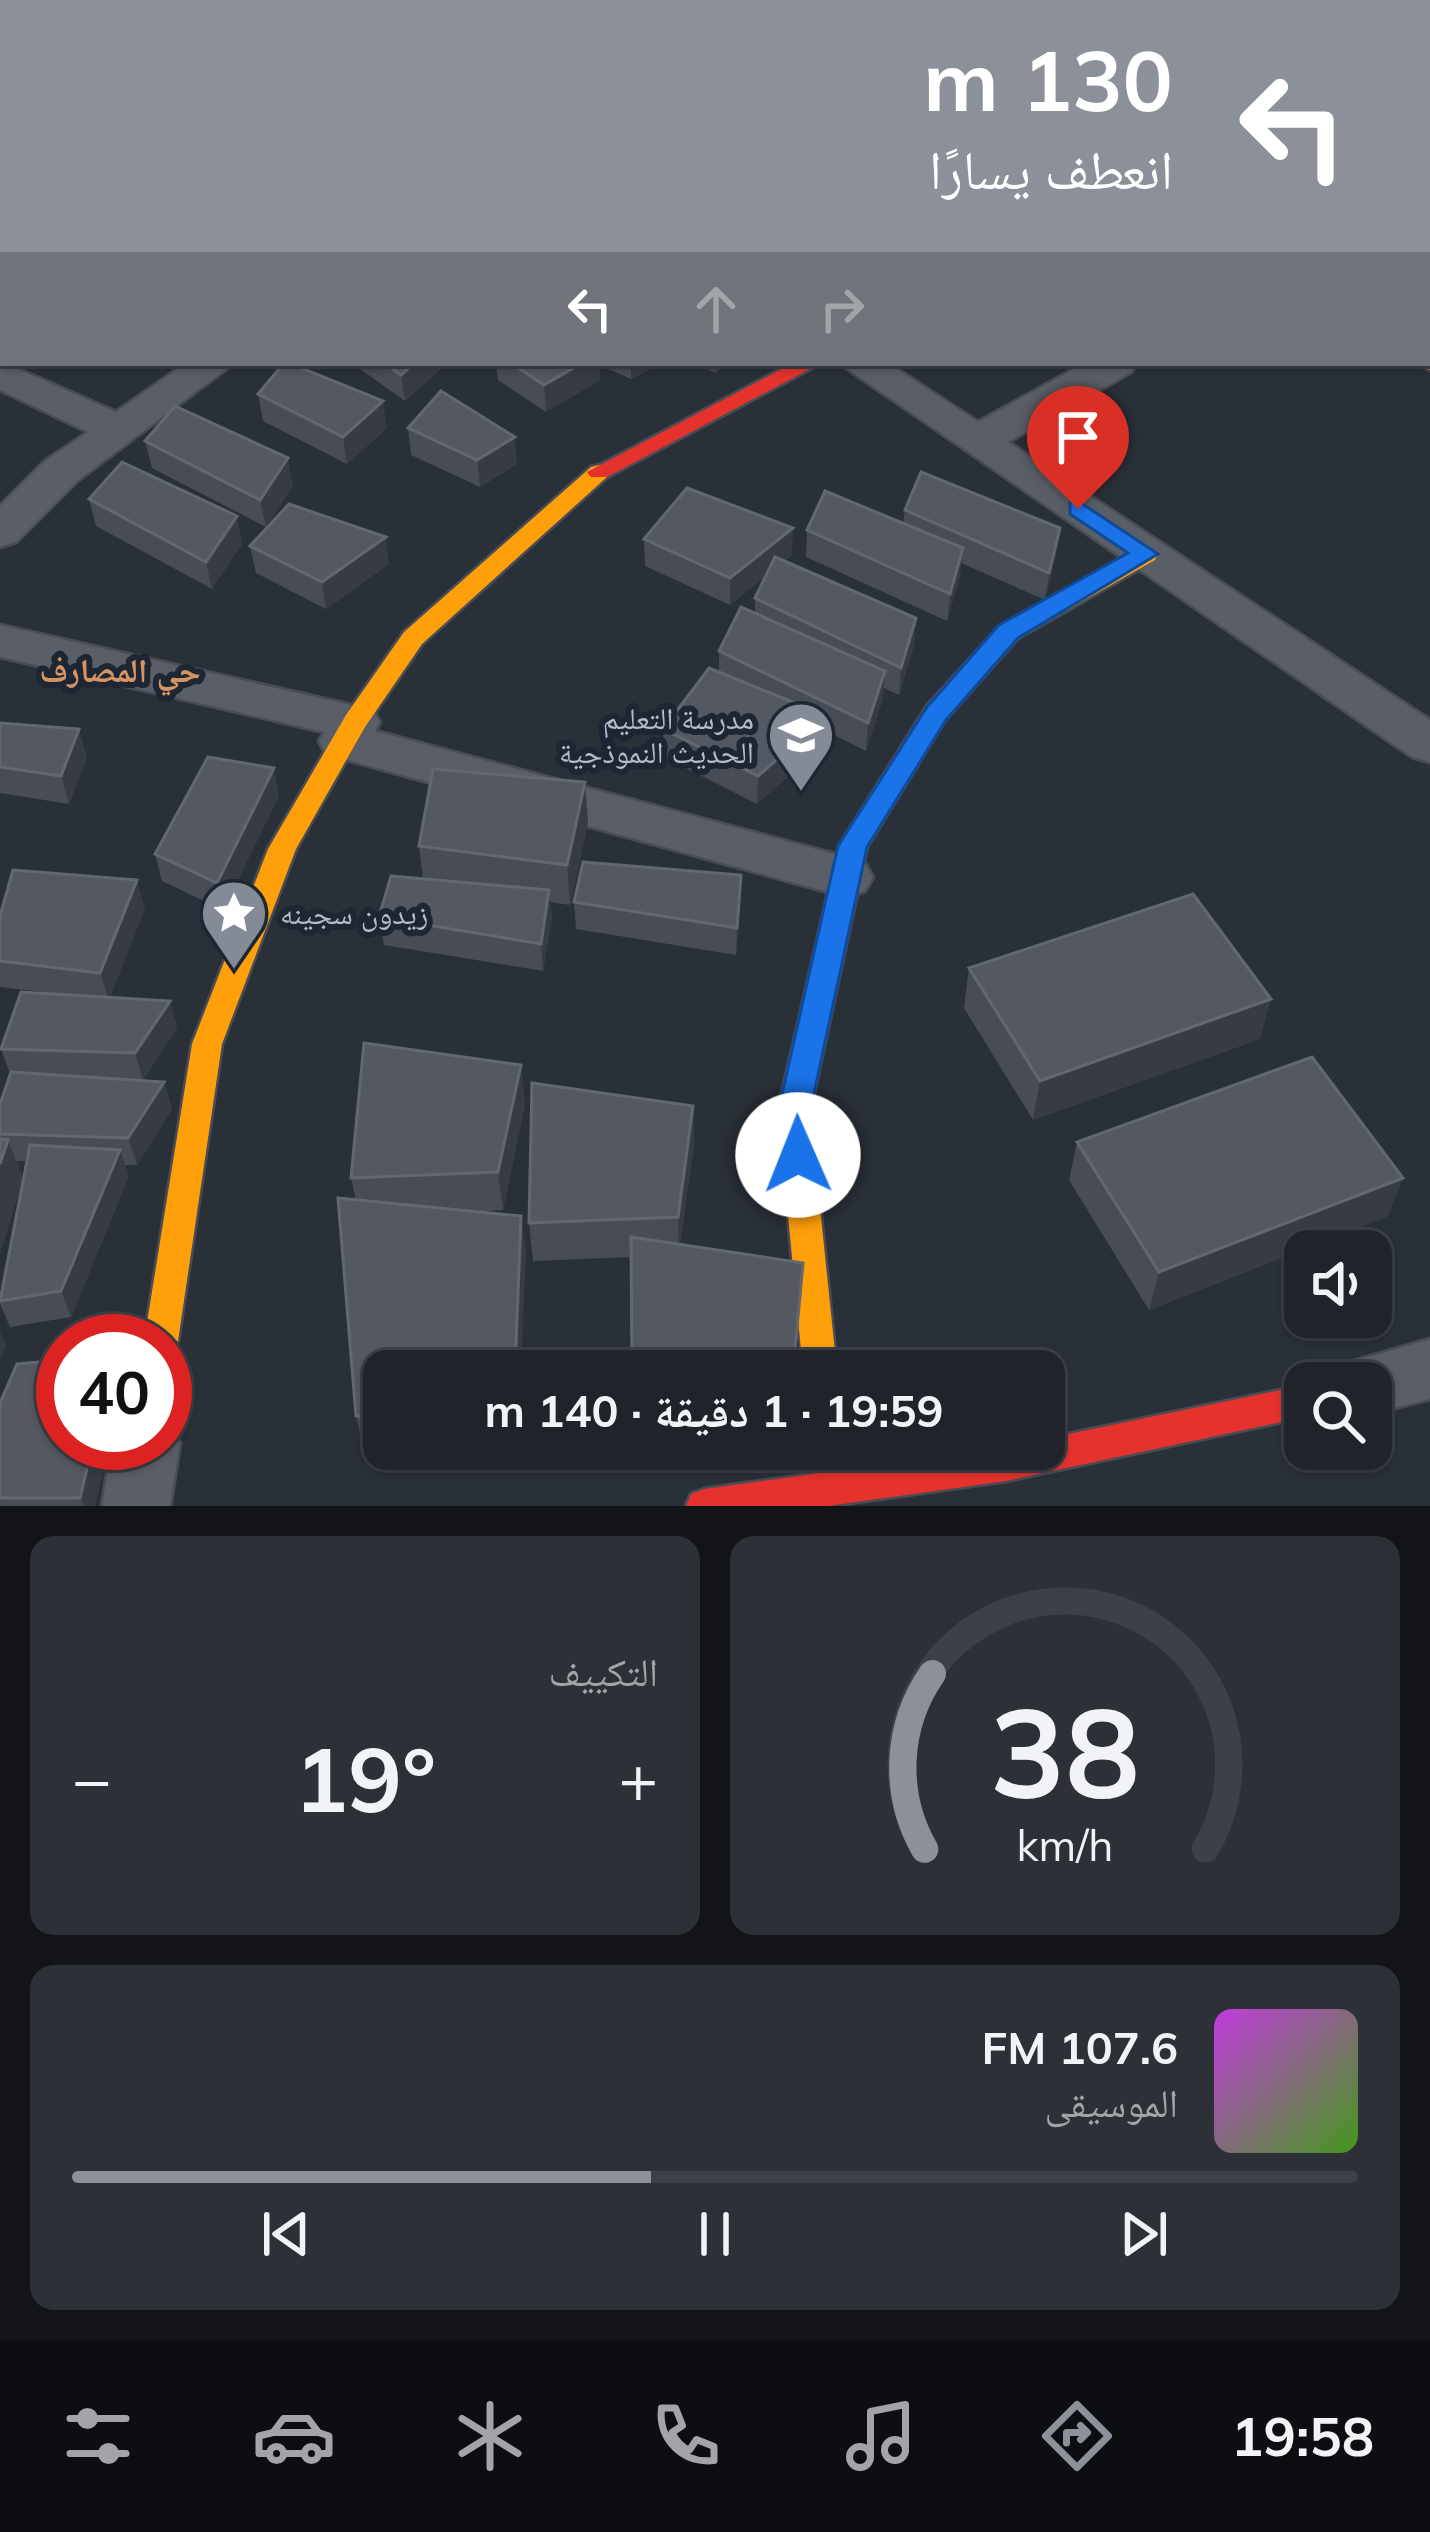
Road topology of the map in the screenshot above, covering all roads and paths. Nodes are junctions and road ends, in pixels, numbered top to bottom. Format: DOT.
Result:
graph roads {
  1 [pos="209,366"];
  2 [pos="803,366"];
  3 [pos="864,366"];
  4 [pos="1110,366"];
  5 [pos="0,374"];
  6 [pos="119,430"];
  7 [pos="977,441"];
  8 [pos="0,532"];
  9 [pos="1146,554"];
  10 [pos="0,641"];
  11 [pos="350,731"];
  12 [pos="1430,744"];
  13 [pos="846,877"];
  14 [pos="165,1314"];
  15 [pos="818,1350"];
  16 [pos="1430,1369"];
  17 [pos="1392,1379"];
  18 [pos="1284,1406"];
  19 [pos="142,1470"];
  20 [pos="831,1482"];
  21 [pos="136,1506"];
  22 [pos="704,1506"];
  1 -- 6 [label="street"];
  2 -- 11 [label="street"];
  3 -- 7 [label="street"];
  4 -- 7 [label="street"];
  5 -- 6 [label="street"];
  6 -- 8 [label="street"];
  7 -- 9 [label="street"];
  9 -- 12 [label="street"];
  9 -- 13 [label="street"];
  10 -- 11 [label="street"];
  11 -- 13 [label="street"];
  11 -- 14 [label="street"];
  13 -- 15 [label="street"];
  16 -- 17 [label="street"];
  18 -- 20 [label="street"];
  19 -- 21 [label="street"];
  20 -- 22 [label="street"];
}
